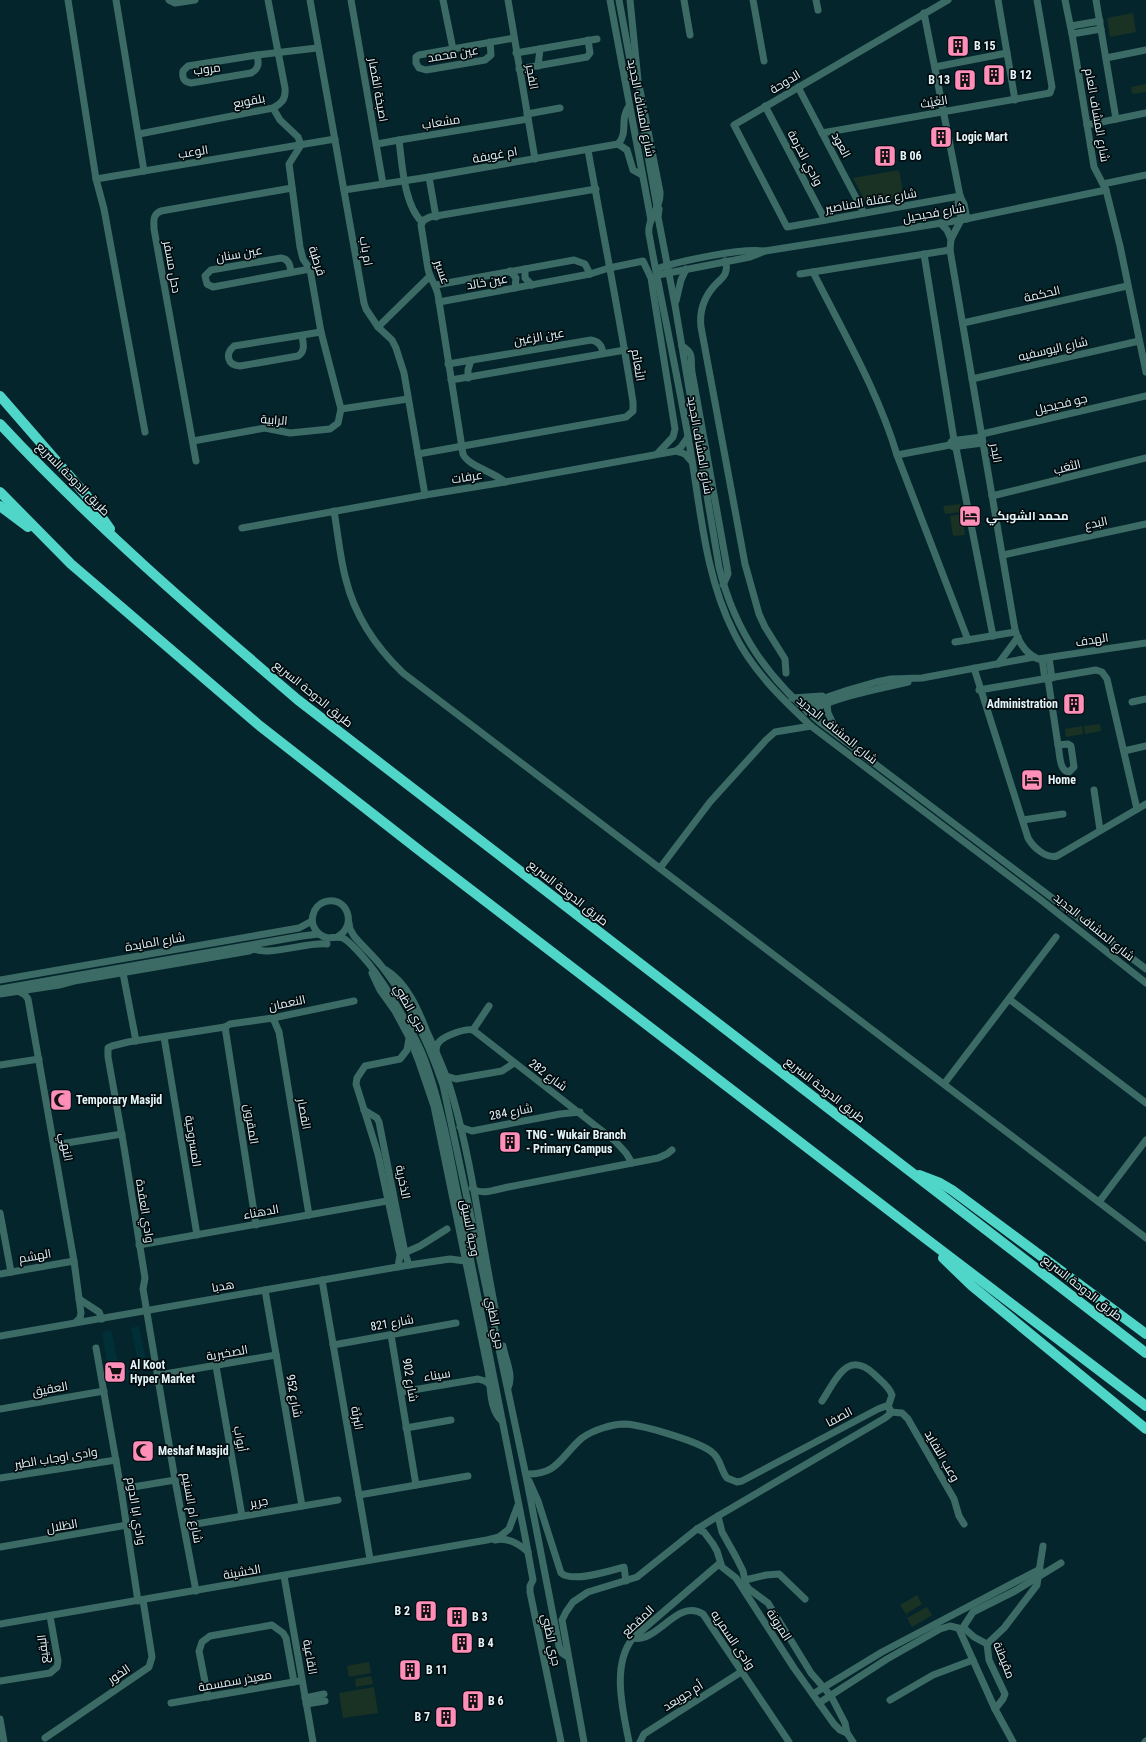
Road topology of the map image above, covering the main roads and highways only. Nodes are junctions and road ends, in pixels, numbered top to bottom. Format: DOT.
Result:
graph roads {
  1 [pos="0,396"];
  2 [pos="0,424"];
  3 [pos="0,492"];
  4 [pos="0,506"];
  5 [pos="46,539"];
  6 [pos="117,541"];
  7 [pos="909,1171"];
  8 [pos="925,1238"];
  9 [pos="1146,1334"];
  10 [pos="1146,1354"];
  11 [pos="1146,1406"];
  12 [pos="1146,1429"];
  1 -- 6 [label="highway"];
  2 -- 6 [label="highway, طريق الدوحة السريع"];
  3 -- 5 [label="highway"];
  4 -- 5 [label="highway"];
  5 -- 8 [label="highway"];
  6 -- 7 [label="highway, طريق الدوحة السريع"];
  7 -- 9 [label="highway"];
  7 -- 10 [label="highway, طريق الدوحة السريع"];
  8 -- 11 [label="highway"];
  8 -- 12 [label="highway"];
}
